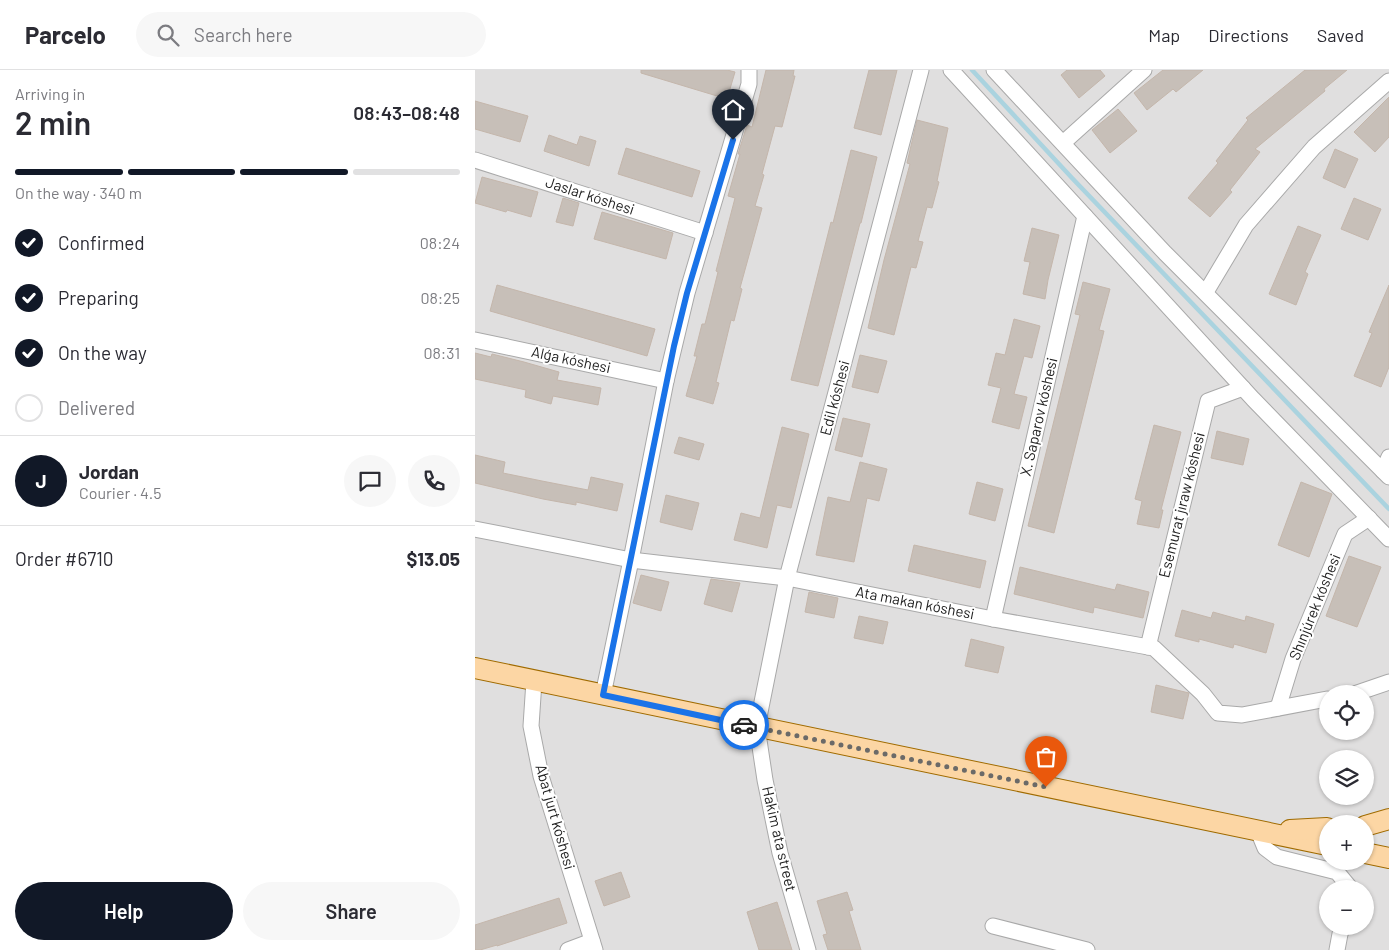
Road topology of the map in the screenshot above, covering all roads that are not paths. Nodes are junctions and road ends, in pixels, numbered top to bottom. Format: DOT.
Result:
graph roads {
  1 [pos="749,70"];
  2 [pos="921,70"];
  3 [pos="951,70"];
  4 [pos="994,70"];
  5 [pos="1144,70"];
  6 [pos="1389,81"];
  7 [pos="1063,143"];
  8 [pos="475,160"];
  9 [pos="1085,216"];
  10 [pos="705,233"];
  11 [pos="1206,292"];
  12 [pos="475,340"];
  13 [pos="666,381"];
  14 [pos="1243,388"];
  15 [pos="1389,457"];
  16 [pos="1386,474"];
  17 [pos="1369,518"];
  18 [pos="475,529"];
  19 [pos="1389,539"];
  20 [pos="631,560"];
  21 [pos="787,578"];
  22 [pos="993,619"];
  23 [pos="1148,646"];
  24 [pos="475,668"];
  25 [pos="533,681"];
  26 [pos="1389,682"];
  27 [pos="1374,687"];
  28 [pos="603,695"];
  29 [pos="1319,700"];
  30 [pos="1278,708"];
  31 [pos="757,727"];
  32 [pos="1389,819"];
  33 [pos="1374,823"];
  34 [pos="1319,828"];
  35 [pos="1258,831"];
  36 [pos="1319,843"];
  37 [pos="1374,855"];
  38 [pos="1389,858"];
  39 [pos="1344,880"];
  40 [pos="993,926"];
  41 [pos="1339,935"];
  42 [pos="594,946"];
  43 [pos="567,950"];
  44 [pos="807,950"];
  45 [pos="1087,950"];
  46 [pos="1337,950"];
  1 -- 10 [label="street"];
  2 -- 21 [label="street, Edil kóshesi"];
  3 -- 9 [label="street"];
  4 -- 7 [label="street"];
  5 -- 7 [label="street"];
  6 -- 11 [label="street"];
  7 -- 11 [label="street"];
  8 -- 10 [label="street, Jaslar kóshesi"];
  9 -- 14 [label="street"];
  9 -- 22 [label="street, X. Saparov kóshesi"];
  10 -- 13 [label="street"];
  11 -- 16 [label="street"];
  12 -- 13 [label="street, Alǵa kóshesi"];
  13 -- 20 [label="street"];
  14 -- 17 [label="street"];
  14 -- 23 [label="street, Esemurat jıraw kóshesi"];
  15 -- 16 [label="street"];
  17 -- 19 [label="street"];
  17 -- 30 [label="street, Shınjúrek kóshesi"];
  18 -- 20 [label="street, Ata makan kóshesi"];
  20 -- 21 [label="street, Ata makan kóshesi"];
  20 -- 28 [label="street"];
  21 -- 22 [label="street, Ata makan kóshesi"];
  21 -- 31 [label="street, Edil kóshesi"];
  22 -- 23 [label="street, Ata makan kóshesi"];
  23 -- 30 [label="street, Ata makan kóshesi"];
  24 -- 25 [label="main road"];
  25 -- 28 [label="main road"];
  25 -- 42 [label="street, Abat jurt kóshesi"];
  26 -- 27 [label="street"];
  28 -- 31 [label="main road"];
  29 -- 30 [label="street, Ata makan kóshesi"];
  31 -- 35 [label="main road"];
  31 -- 44 [label="street, Hakim ata street"];
  32 -- 33 [label="main road"];
  34 -- 35 [label="main road"];
  35 -- 36 [label="main road"];
  35 -- 39 [label="street"];
  37 -- 38 [label="main road"];
  40 -- 45 [label="street"];
  41 -- 46 [label="street"];
  42 -- 43 [label="street"];
}
